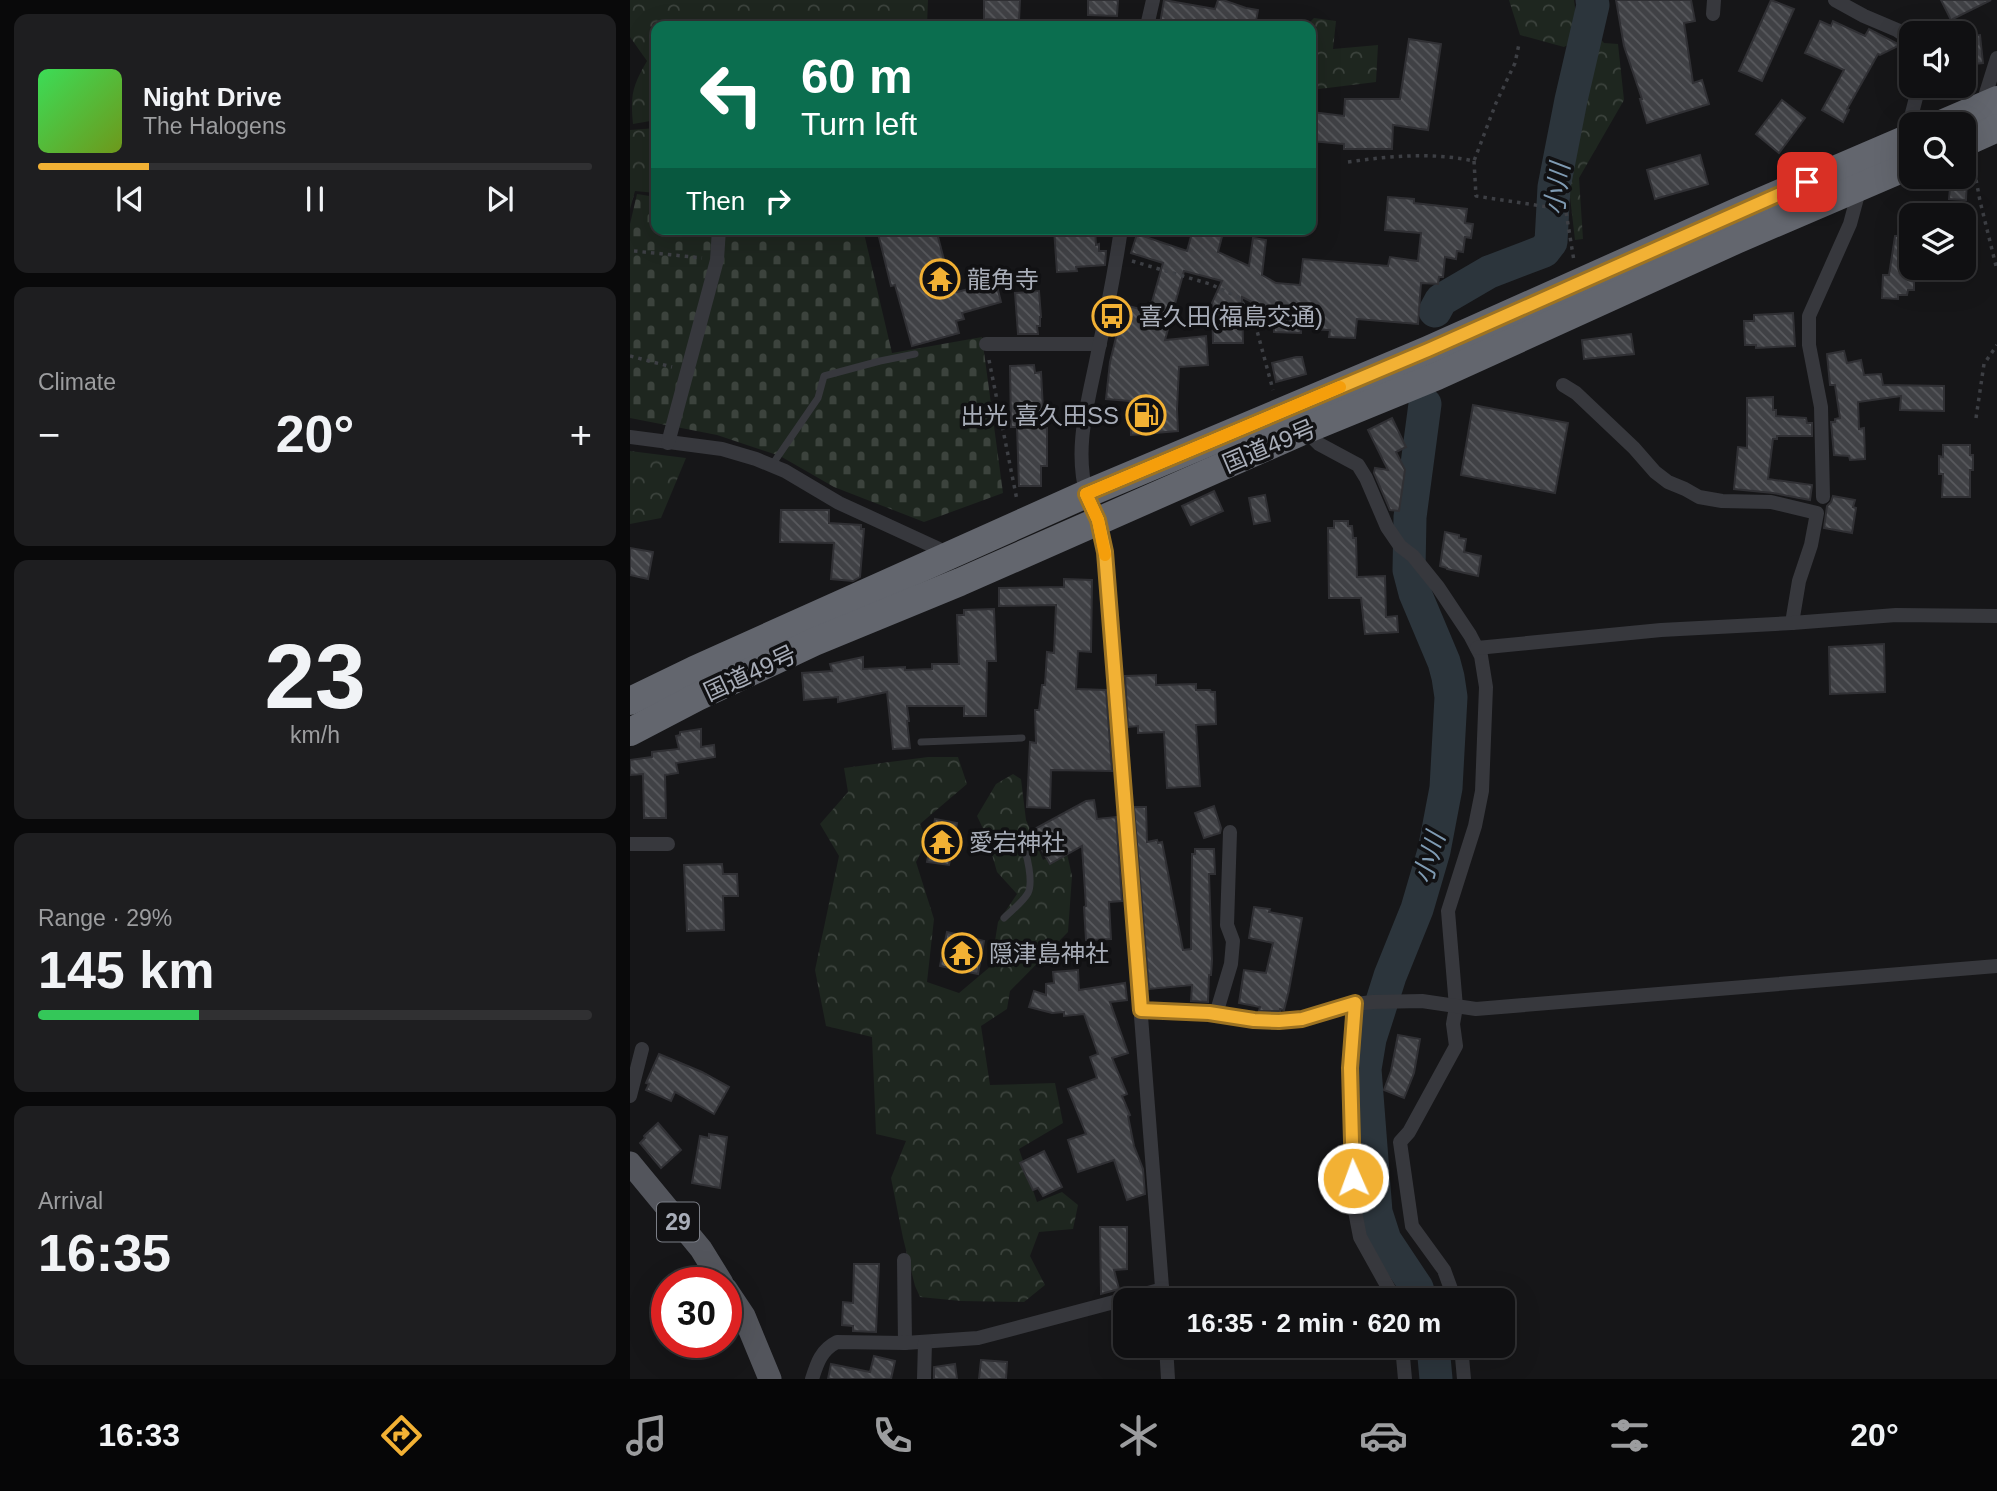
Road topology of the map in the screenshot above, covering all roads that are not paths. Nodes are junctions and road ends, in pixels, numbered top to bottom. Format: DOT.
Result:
graph roads {
  1 [pos="1153,0"];
  2 [pos="1835,0"];
  3 [pos="1148,21"];
  4 [pos="1899,31"];
  5 [pos="1997,58"];
  6 [pos="1985,121"];
  7 [pos="1899,142"];
  8 [pos="1899,170"];
  9 [pos="1860,187"];
  10 [pos="719,235"];
  11 [pos="1120,235"];
  12 [pos="986,344"];
  13 [pos="1100,344"];
  14 [pos="915,354"];
  15 [pos="1563,385"];
  16 [pos="1305,430"];
  17 [pos="630,437"];
  18 [pos="668,443"];
  19 [pos="772,466"];
  20 [pos="1086,494"];
  21 [pos="1823,497"];
  22 [pos="1098,520"];
  23 [pos="946,557"];
  24 [pos="1997,616"];
  25 [pos="1792,623"];
  26 [pos="1477,648"];
  27 [pos="630,701"];
  28 [pos="630,732"];
  29 [pos="1022,738"];
  30 [pos="920,742"];
  31 [pos="1230,832"];
  32 [pos="1007,835"];
  33 [pos="630,844"];
  34 [pos="668,844"];
  35 [pos="1004,918"];
  36 [pos="1997,966"];
  37 [pos="1355,1003"];
  38 [pos="1456,1007"];
  39 [pos="1141,1010"];
  40 [pos="1216,1014"];
  41 [pos="642,1049"];
  42 [pos="630,1096"];
  43 [pos="630,1163"];
  44 [pos="904,1260"];
  45 [pos="712,1267"];
  46 [pos="1162,1288"];
  47 [pos="1388,1288"];
  48 [pos="1451,1288"];
  49 [pos="1113,1307"];
  50 [pos="742,1313"];
  51 [pos="925,1342"];
  52 [pos="905,1343"];
  53 [pos="1167,1358"];
  54 [pos="1403,1358"];
  55 [pos="1462,1358"];
  56 [pos="770,1379"];
  57 [pos="812,1379"];
  58 [pos="924,1379"];
  59 [pos="1168,1379"];
  60 [pos="1405,1379"];
  61 [pos="1464,1379"];
  1 -- 3 [label="street"];
  2 -- 4 [label="street"];
  5 -- 6 [label="street"];
  7 -- 20 [label="highway, 国道49号"];
  8 -- 9 [label="highway, 国道49号"];
  9 -- 16 [label="highway, 国道49号"];
  9 -- 21 [label="street"];
  10 -- 18 [label="street"];
  11 -- 13 [label="street"];
  12 -- 13 [label="street"];
  13 -- 20 [label="street"];
  14 -- 19 [label="lane"];
  15 -- 25 [label="street"];
  16 -- 22 [label="highway, 国道49号"];
  16 -- 26 [label="street"];
  17 -- 18 [label="street"];
  18 -- 19 [label="street"];
  19 -- 23 [label="street"];
  20 -- 22 [label="street"];
  20 -- 23 [label="highway, 国道49号"];
  22 -- 28 [label="highway, 国道49号"];
  22 -- 39 [label="street"];
  23 -- 27 [label="highway, 国道49号"];
  24 -- 25 [label="street"];
  25 -- 26 [label="street"];
  26 -- 38 [label="street"];
  29 -- 30 [label="lane"];
  31 -- 40 [label="street"];
  32 -- 35 [label="lane"];
  33 -- 34 [label="street"];
  36 -- 38 [label="street"];
  37 -- 38 [label="street"];
  37 -- 40 [label="street"];
  37 -- 47 [label="street"];
  38 -- 48 [label="street"];
  39 -- 40 [label="street"];
  39 -- 46 [label="street"];
  41 -- 42 [label="street"];
  43 -- 45 [label="main road, 29"];
  44 -- 52 [label="street"];
  49 -- 51 [label="street"];
  50 -- 56 [label="main road"];
  51 -- 52 [label="street"];
  51 -- 58 [label="street"];
  52 -- 57 [label="street"];
  53 -- 59 [label="street"];
  54 -- 60 [label="street"];
  55 -- 61 [label="street"];
}
